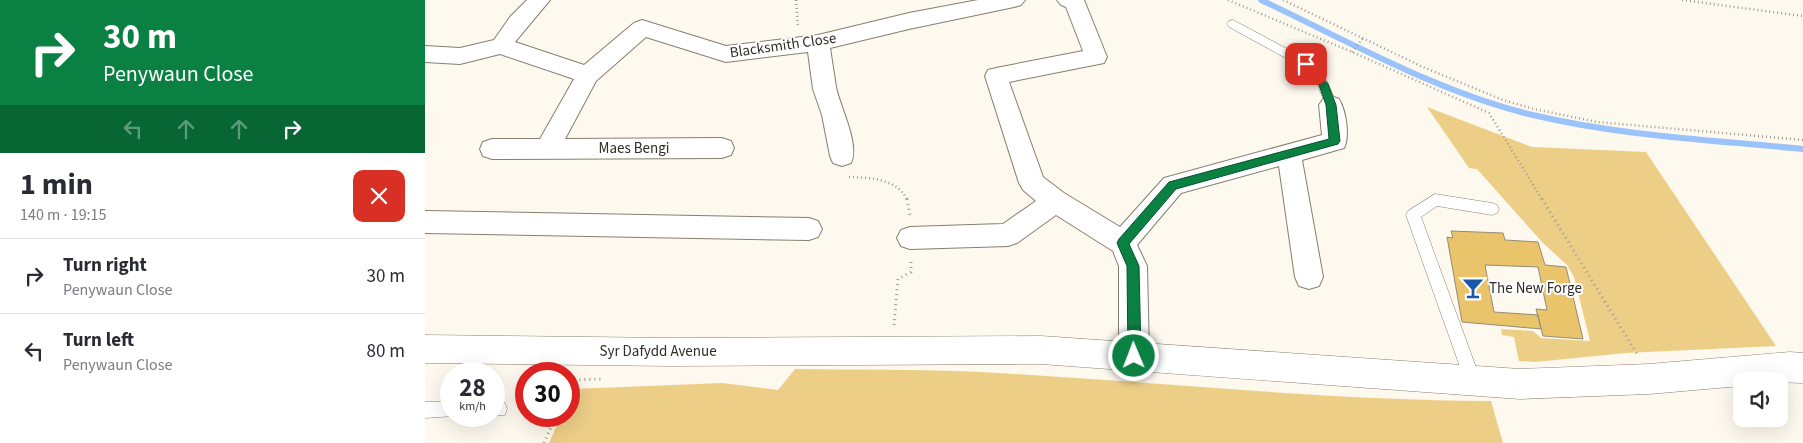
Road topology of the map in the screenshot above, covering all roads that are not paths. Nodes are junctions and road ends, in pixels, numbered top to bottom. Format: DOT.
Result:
graph roads {
  1 [pos="539,0"];
  2 [pos="903,0"];
  3 [pos="1014,0"];
  4 [pos="1068,0"];
  5 [pos="909,21"];
  6 [pos="1233,24"];
  7 [pos="809,44"];
  8 [pos="501,46"];
  9 [pos="425,54"];
  10 [pos="588,75"];
  11 [pos="1331,105"];
  12 [pos="721,148"];
  13 [pos="493,149"];
  14 [pos="547,149"];
  15 [pos="1289,153"];
  16 [pos="842,166"];
  17 [pos="1055,201"];
  18 [pos="1492,209"];
  19 [pos="425,222"];
  20 [pos="809,229"];
  21 [pos="910,238"];
  22 [pos="1123,243"];
  23 [pos="1309,277"];
  24 [pos="425,349"];
  25 [pos="1134,356"];
  26 [pos="1803,368"];
  27 [pos="1473,381"];
  28 [pos="425,410"];
  29 [pos="440,410"];
  1 -- 8 [label="street"];
  2 -- 5 [label="street"];
  3 -- 5 [label="street, Blacksmith Close"];
  4 -- 17 [label="street"];
  5 -- 7 [label="street, Blacksmith Close"];
  6 -- 11 [label="lane"];
  7 -- 10 [label="street, Blacksmith Close"];
  7 -- 16 [label="street"];
  8 -- 9 [label="street"];
  8 -- 10 [label="street"];
  10 -- 14 [label="street"];
  11 -- 15 [label="street"];
  12 -- 14 [label="street, Maes Bengi"];
  13 -- 14 [label="street, Maes Bengi"];
  15 -- 22 [label="street"];
  15 -- 23 [label="street"];
  17 -- 21 [label="street"];
  17 -- 22 [label="street"];
  18 -- 27 [label="lane"];
  19 -- 20 [label="street"];
  22 -- 25 [label="street"];
  24 -- 25 [label="street, Syr Dafydd Avenue"];
  25 -- 27 [label="street, Syr Dafydd Avenue"];
  26 -- 27 [label="street, Syr Dafydd Avenue"];
  28 -- 29 [label="lane"];
}
